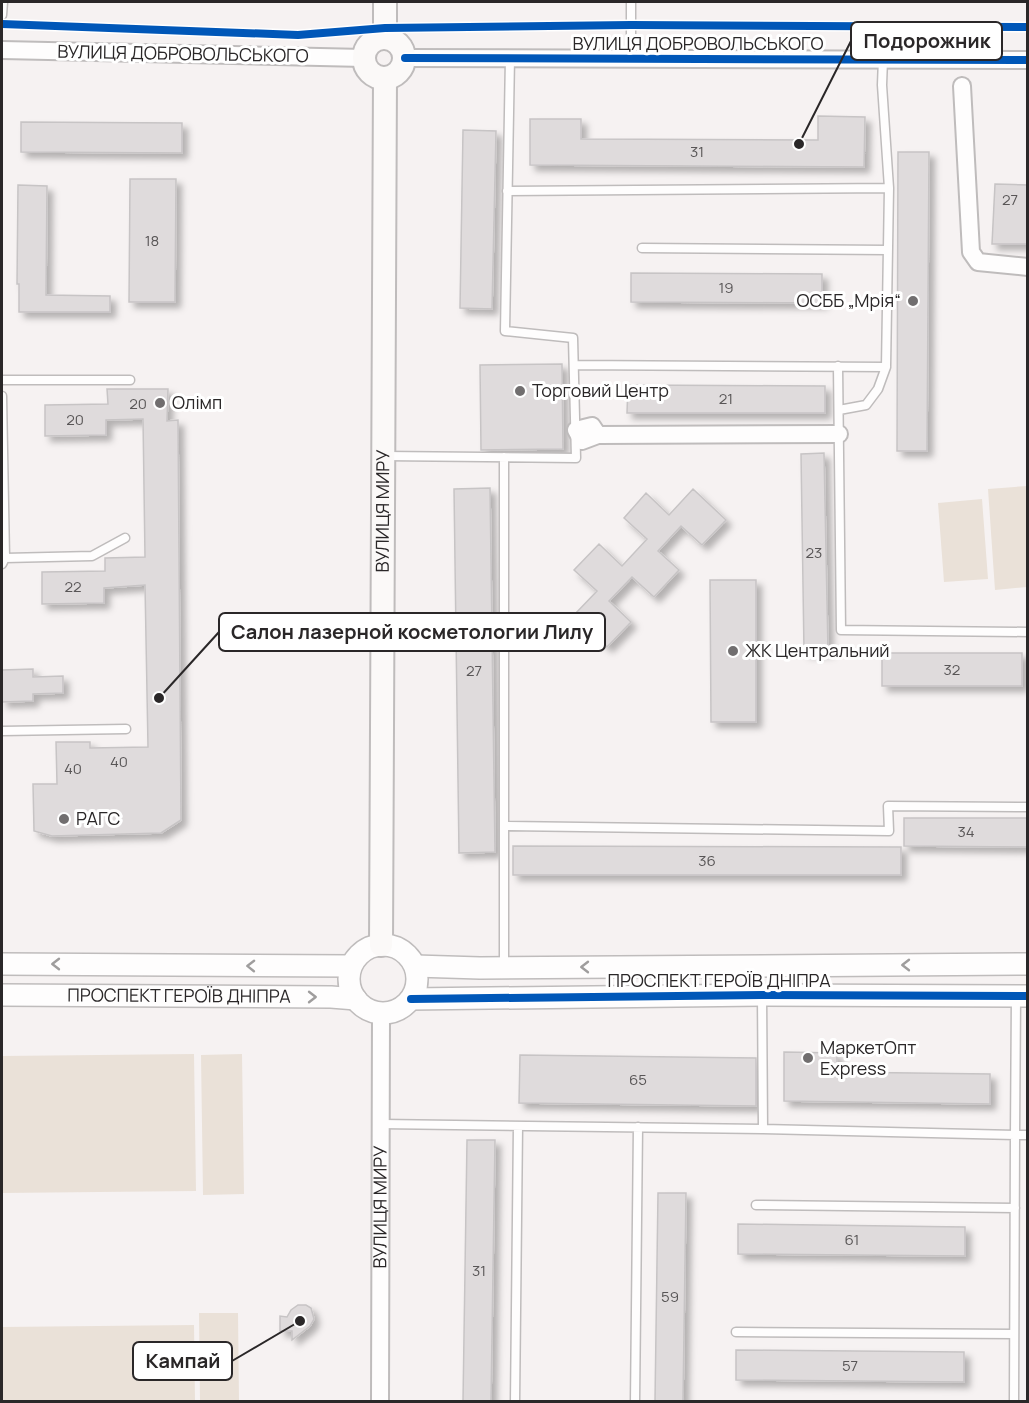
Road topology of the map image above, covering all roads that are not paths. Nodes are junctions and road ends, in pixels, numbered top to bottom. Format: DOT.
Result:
graph roads {
  1 [pos="3,2"];
  2 [pos="385,2"];
  3 [pos="630,2"];
  4 [pos="2,15"];
  5 [pos="385,37"];
  6 [pos="2,50"];
  7 [pos="364,58"];
  8 [pos="405,58"];
  9 [pos="510,58"];
  10 [pos="631,59"];
  11 [pos="883,59"];
  12 [pos="1028,60"];
  13 [pos="385,78"];
  14 [pos="962,86"];
  15 [pos="889,188"];
  16 [pos="507,191"];
  17 [pos="642,248"];
  18 [pos="887,250"];
  19 [pos="1028,267"];
  20 [pos="574,365"];
  21 [pos="838,366"];
  22 [pos="886,367"];
  23 [pos="2,380"];
  24 [pos="130,380"];
  25 [pos="2,396"];
  26 [pos="839,410"];
  27 [pos="576,430"];
  28 [pos="839,434"];
  29 [pos="383,456"];
  30 [pos="504,457"];
  31 [pos="124,538"];
  32 [pos="3,561"];
  33 [pos="1028,632"];
  34 [pos="126,729"];
  35 [pos="2,731"];
  36 [pos="1028,807"];
  37 [pos="504,826"];
  38 [pos="381,945"];
  39 [pos="2,964"];
  40 [pos="1028,964"];
  41 [pos="949,965"];
  42 [pos="351,966"];
  43 [pos="415,966"];
  44 [pos="504,967"];
  45 [pos="762,994"];
  46 [pos="2,995"];
  47 [pos="947,995"];
  48 [pos="1022,996"];
  49 [pos="356,999"];
  50 [pos="411,999"];
  51 [pos="381,1014"];
  52 [pos="381,1124"];
  53 [pos="518,1126"];
  54 [pos="638,1127"];
  55 [pos="763,1129"];
  56 [pos="1015,1135"];
  57 [pos="1028,1135"];
  58 [pos="756,1205"];
  59 [pos="1015,1208"];
  60 [pos="736,1332"];
  61 [pos="1014,1334"];
  62 [pos="380,1401"];
  63 [pos="515,1401"];
  64 [pos="635,1401"];
  65 [pos="1014,1401"];
  1 -- 4 [label="lane"];
  2 -- 5 [label="main road"];
  3 -- 10 [label="lane"];
  5 -- 7 [label="main road"];
  5 -- 8 [label="main road"];
  6 -- 7 [label="street, ВУЛИЦЯ ДОБРОВОЛЬСЬКОГО"];
  7 -- 13 [label="main road"];
  8 -- 9 [label="street, ВУЛИЦЯ ДОБРОВОЛЬСЬКОГО"];
  8 -- 13 [label="main road"];
  9 -- 10 [label="street, ВУЛИЦЯ ДОБРОВОЛЬСЬКОГО"];
  9 -- 16 [label="lane"];
  10 -- 11 [label="street, ВУЛИЦЯ ДОБРОВОЛЬСЬКОГО"];
  11 -- 12 [label="street, ВУЛИЦЯ ДОБРОВОЛЬСЬКОГО"];
  11 -- 15 [label="lane"];
  13 -- 29 [label="main road, ВУЛИЦЯ МИРУ"];
  14 -- 19 [label="street"];
  15 -- 16 [label="lane"];
  15 -- 18 [label="lane"];
  16 -- 20 [label="lane"];
  17 -- 18 [label="lane"];
  18 -- 22 [label="lane"];
  20 -- 21 [label="lane"];
  20 -- 27 [label="lane"];
  21 -- 22 [label="lane"];
  21 -- 26 [label="lane"];
  22 -- 26 [label="lane"];
  23 -- 24 [label="lane"];
  25 -- 32 [label="lane"];
  26 -- 28 [label="lane"];
  27 -- 28 [label="street"];
  27 -- 30 [label="lane"];
  28 -- 33 [label="lane"];
  29 -- 30 [label="lane"];
  29 -- 38 [label="main road, ВУЛИЦЯ МИРУ"];
  30 -- 37 [label="lane"];
  31 -- 32 [label="lane"];
  34 -- 35 [label="lane"];
  36 -- 37 [label="lane"];
  37 -- 44 [label="lane"];
  38 -- 42 [label="street"];
  38 -- 43 [label="street"];
  42 -- 39 [label="street, ПРОСПЕКТ ГЕРОЇВ ДНІПРА, one-way"];
  40 -- 41 [label="street, ПРОСПЕКТ ГЕРОЇВ ДНІПРА"];
  41 -- 44 [label="street, ПРОСПЕКТ ГЕРОЇВ ДНІПРА, one-way"];
  41 -- 47 [label="street"];
  42 -- 49 [label="street"];
  43 -- 44 [label="street, ПРОСПЕКТ ГЕРОЇВ ДНІПРА"];
  43 -- 50 [label="street"];
  45 -- 47 [label="street, ПРОСПЕКТ ГЕРОЇВ ДНІПРА"];
  45 -- 50 [label="street, ПРОСПЕКТ ГЕРОЇВ ДНІПРА"];
  45 -- 55 [label="lane"];
  46 -- 49 [label="street, ПРОСПЕКТ ГЕРОЇВ ДНІПРА, one-way"];
  47 -- 48 [label="street, ПРОСПЕКТ ГЕРОЇВ ДНІПРА"];
  48 -- 56 [label="lane"];
  49 -- 51 [label="street"];
  50 -- 51 [label="street"];
  51 -- 52 [label="street, ВУЛИЦЯ МИРУ"];
  52 -- 53 [label="lane"];
  52 -- 62 [label="street, ВУЛИЦЯ МИРУ"];
  53 -- 54 [label="lane"];
  53 -- 63 [label="lane"];
  54 -- 55 [label="lane"];
  54 -- 64 [label="lane"];
  55 -- 56 [label="lane"];
  56 -- 57 [label="lane"];
  56 -- 59 [label="lane"];
  58 -- 59 [label="lane"];
  59 -- 61 [label="lane"];
  60 -- 61 [label="lane"];
  61 -- 65 [label="lane"];
}
